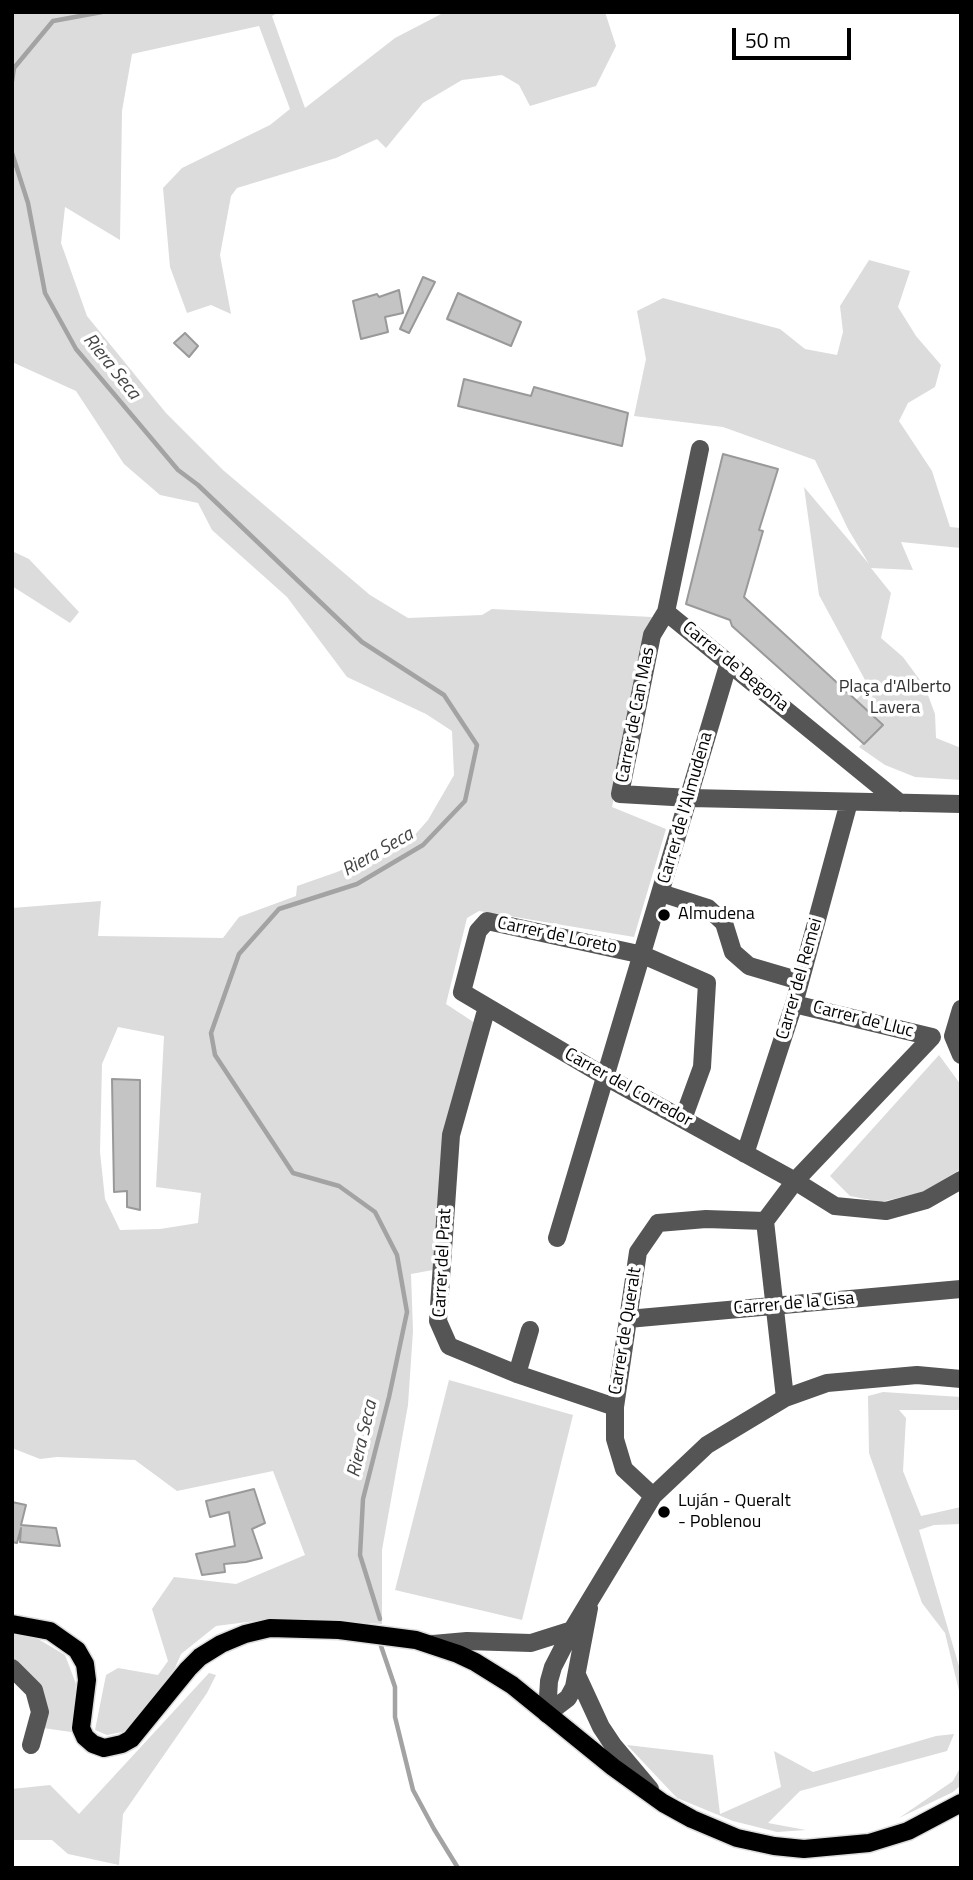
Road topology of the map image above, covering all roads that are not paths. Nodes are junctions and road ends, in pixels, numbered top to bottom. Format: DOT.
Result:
graph roads {
  1 [pos="700,449"];
  2 [pos="666,612"];
  3 [pos="729,662"];
  4 [pos="690,799"];
  5 [pos="849,802"];
  6 [pos="900,803"];
  7 [pos="961,804"];
  8 [pos="661,893"];
  9 [pos="643,955"];
  10 [pos="800,981"];
  11 [pos="462,992"];
  12 [pos="794,1004"];
  13 [pos="487,1007"];
  14 [pos="961,1009"];
  15 [pos="960,1055"];
  16 [pos="606,1077"];
  17 [pos="683,1119"];
  18 [pos="745,1154"];
  19 [pos="961,1180"];
  20 [pos="795,1181"];
  21 [pos="765,1221"];
  22 [pos="557,1238"];
  23 [pos="961,1289"];
  24 [pos="774,1306"];
  25 [pos="628,1319"];
  26 [pos="530,1330"];
  27 [pos="517,1374"];
  28 [pos="961,1379"];
  29 [pos="785,1398"];
  30 [pos="615,1407"];
  31 [pos="653,1496"];
  32 [pos="590,1602"];
  33 [pos="12,1624"];
  34 [pos="572,1630"];
  35 [pos="433,1644"];
  36 [pos="12,1668"];
  37 [pos="577,1675"];
  38 [pos="547,1714"];
  39 [pos="31,1745"];
  40 [pos="961,1802"];
  41 [pos="663,1803"];
  1 -- 2 [label="street, Carrer de Begoña"];
  2 -- 3 [label="street, Carrer de Begoña"];
  2 -- 4 [label="street, Carrer de Can Mas"];
  3 -- 4 [label="street, Carrer de l'Almudena"];
  3 -- 6 [label="street, Carrer de Begoña"];
  4 -- 5 [label="street"];
  4 -- 8 [label="street, Carrer de l'Almudena"];
  5 -- 6 [label="street"];
  5 -- 10 [label="street, Carrer del Remei"];
  6 -- 7 [label="street"];
  8 -- 9 [label="street, Carrer de l'Almudena"];
  8 -- 10 [label="street"];
  9 -- 11 [label="street, Carrer de Loreto"];
  9 -- 16 [label="street, Carrer de l'Almudena"];
  9 -- 17 [label="street, Carrer de Loreto"];
  10 -- 12 [label="street, Carrer del Remei"];
  11 -- 13 [label="street, Carrer del Corredor"];
  12 -- 18 [label="street, Carrer del Remei"];
  12 -- 20 [label="street, Carrer de Lluc"];
  13 -- 16 [label="street, Carrer del Corredor"];
  13 -- 27 [label="street, Carrer del Prat"];
  14 -- 15 [label="street"];
  16 -- 17 [label="street, Carrer del Corredor"];
  16 -- 22 [label="street, Carrer de l'Almudena"];
  17 -- 18 [label="street, Carrer del Corredor"];
  18 -- 20 [label="street, Carrer del Corredor"];
  19 -- 20 [label="street, Carrer del Corredor"];
  20 -- 21 [label="street"];
  21 -- 24 [label="street"];
  21 -- 25 [label="street, Carrer de Queralt"];
  23 -- 24 [label="street, Carrer de la Cisa"];
  24 -- 25 [label="street, Carrer de la Cisa"];
  24 -- 29 [label="street"];
  25 -- 30 [label="street, Carrer de Queralt"];
  26 -- 27 [label="street"];
  27 -- 30 [label="street, Carrer del Prat"];
  28 -- 29 [label="street"];
  29 -- 31 [label="street"];
  30 -- 31 [label="street, Carrer de Queralt"];
  31 -- 32 [label="street"];
  32 -- 34 [label="street"];
  32 -- 37 [label="street"];
  33 -- 35 [label="main road"];
  34 -- 35 [label="street"];
  34 -- 38 [label="street"];
  35 -- 38 [label="main road"];
  36 -- 39 [label="street"];
  37 -- 38 [label="street"];
  37 -- 41 [label="street"];
  38 -- 41 [label="main road"];
  40 -- 41 [label="main road"];
}
